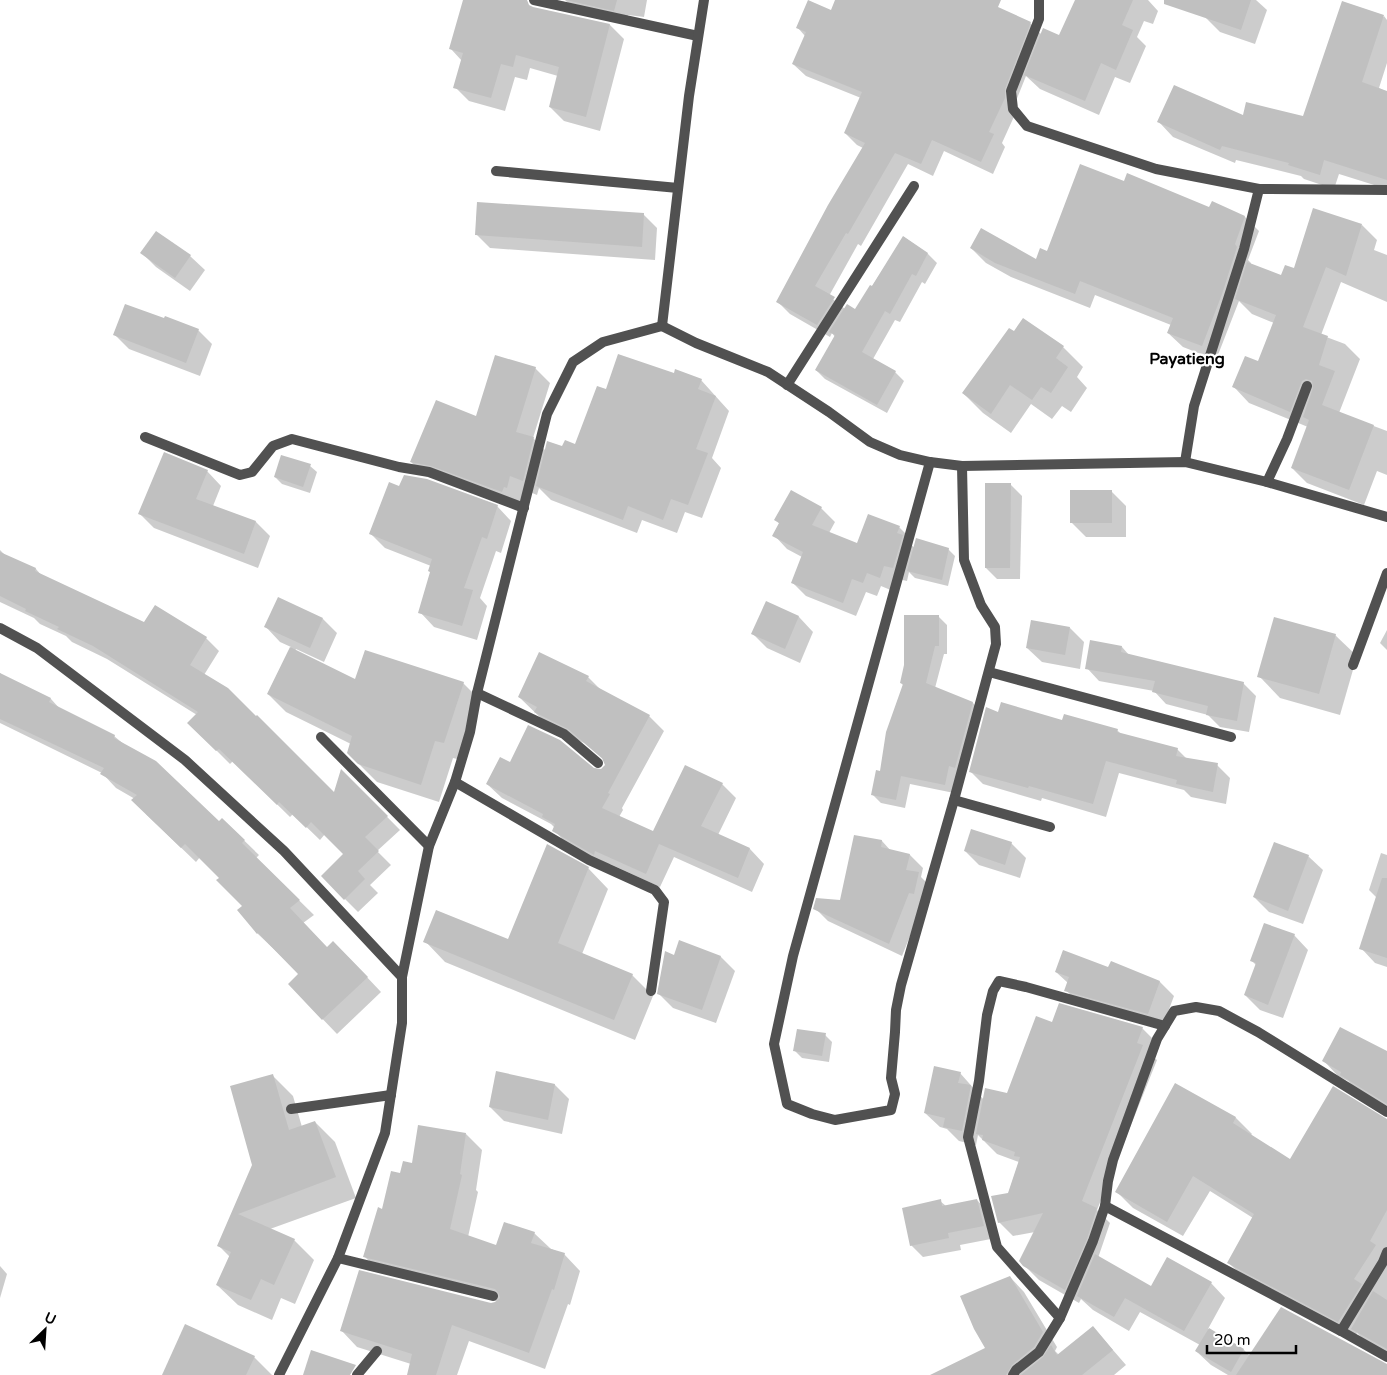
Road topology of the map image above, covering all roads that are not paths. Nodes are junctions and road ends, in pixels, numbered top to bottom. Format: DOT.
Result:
graph roads {
  1 [pos="534,0"];
  2 [pos="704,0"];
  3 [pos="1039,0"];
  4 [pos="698,36"];
  5 [pos="496,171"];
  6 [pos="914,186"];
  7 [pos="678,188"];
  8 [pos="1259,189"];
  9 [pos="1387,190"];
  10 [pos="662,326"];
  11 [pos="787,385"];
  12 [pos="1307,386"];
  13 [pos="145,437"];
  14 [pos="930,462"];
  15 [pos="1185,462"];
  16 [pos="962,466"];
  17 [pos="1267,482"];
  18 [pos="524,508"];
  19 [pos="1387,517"];
  20 [pos="1387,573"];
  21 [pos="0,628"];
  22 [pos="1353,665"];
  23 [pos="989,672"];
  24 [pos="477,693"];
  25 [pos="321,737"];
  26 [pos="1231,737"];
  27 [pos="598,763"];
  28 [pos="456,782"];
  29 [pos="954,800"];
  30 [pos="1050,826"];
  31 [pos="429,846"];
  32 [pos="402,978"];
  33 [pos="651,991"];
  34 [pos="1165,1026"];
  35 [pos="391,1095"];
  36 [pos="291,1109"];
  37 [pos="1387,1112"];
  38 [pos="1105,1206"];
  39 [pos="1387,1252"];
  40 [pos="338,1258"];
  41 [pos="493,1296"];
  42 [pos="1060,1318"];
  43 [pos="1342,1331"];
  44 [pos="377,1351"];
  45 [pos="1387,1356"];
  46 [pos="279,1375"];
  47 [pos="357,1375"];
  48 [pos="1012,1375"];
  1 -- 4 [label="street"];
  2 -- 4 [label="street"];
  3 -- 8 [label="street"];
  4 -- 7 [label="street"];
  5 -- 7 [label="street"];
  6 -- 11 [label="street"];
  7 -- 10 [label="street"];
  8 -- 9 [label="street"];
  8 -- 15 [label="street"];
  10 -- 11 [label="street"];
  10 -- 18 [label="street"];
  11 -- 14 [label="street"];
  12 -- 17 [label="street"];
  13 -- 18 [label="street"];
  14 -- 16 [label="street"];
  14 -- 29 [label="street"];
  15 -- 16 [label="street"];
  15 -- 17 [label="street"];
  16 -- 23 [label="street"];
  17 -- 19 [label="street"];
  18 -- 24 [label="street"];
  20 -- 22 [label="street"];
  21 -- 32 [label="street"];
  23 -- 26 [label="street"];
  23 -- 29 [label="street"];
  24 -- 27 [label="street"];
  24 -- 28 [label="street"];
  25 -- 31 [label="street"];
  28 -- 31 [label="street"];
  28 -- 33 [label="street"];
  29 -- 30 [label="street"];
  31 -- 32 [label="street"];
  32 -- 35 [label="street"];
  34 -- 37 [label="street"];
  34 -- 38 [label="street"];
  34 -- 42 [label="street"];
  35 -- 36 [label="street"];
  35 -- 40 [label="street"];
  38 -- 42 [label="street"];
  38 -- 43 [label="street"];
  39 -- 43 [label="street"];
  40 -- 41 [label="street"];
  40 -- 46 [label="street"];
  42 -- 48 [label="street"];
  43 -- 45 [label="street"];
  44 -- 47 [label="street"];
}
